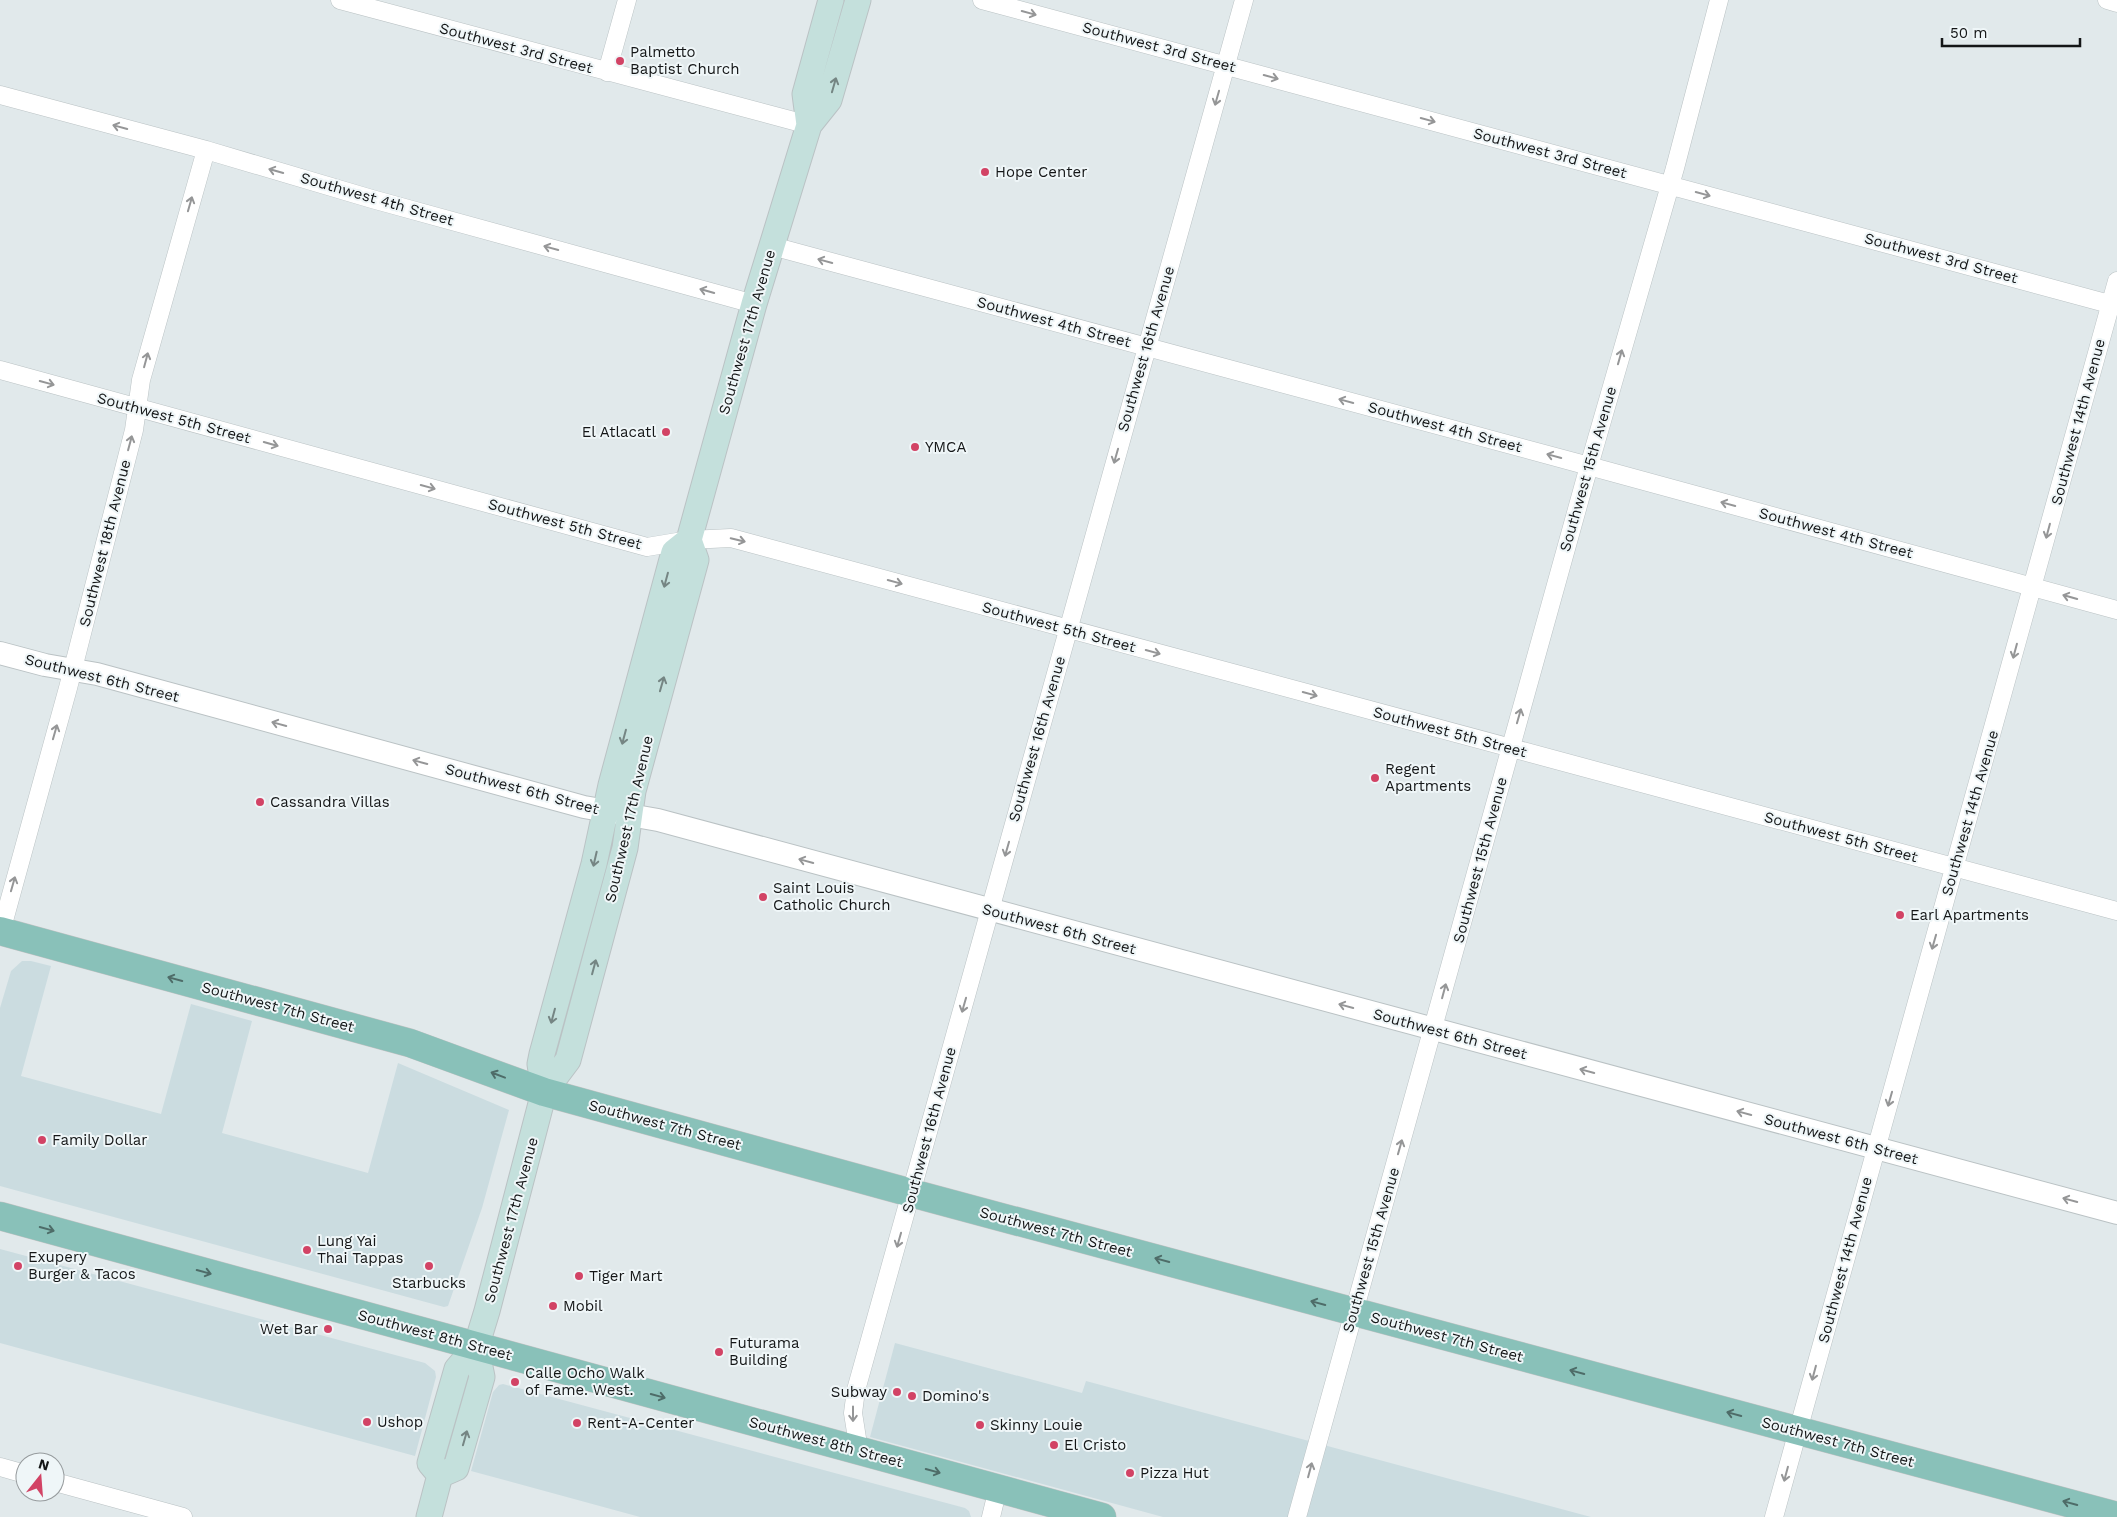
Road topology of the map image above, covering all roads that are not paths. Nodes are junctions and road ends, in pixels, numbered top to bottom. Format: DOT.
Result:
graph roads {
  1 [pos="340,0"];
  2 [pos="627,0"];
  3 [pos="831,0"];
  4 [pos="858,0"];
  5 [pos="982,0"];
  6 [pos="1244,0"];
  7 [pos="1719,0"];
  8 [pos="2106,0"];
  9 [pos="2117,3"];
  10 [pos="1226,65"];
  11 [pos="607,72"];
  12 [pos="0,95"];
  13 [pos="809,125"];
  14 [pos="206,150"];
  15 [pos="1669,185"];
  16 [pos="772,246"];
  17 [pos="2117,281"];
  18 [pos="754,304"];
  19 [pos="2114,305"];
  20 [pos="1147,347"];
  21 [pos="0,370"];
  22 [pos="136,408"];
  23 [pos="1589,466"];
  24 [pos="689,540"];
  25 [pos="2033,586"];
  26 [pos="2117,610"];
  27 [pos="1068,629"];
  28 [pos="0,653"];
  29 [pos="72,670"];
  30 [pos="1510,748"];
  31 [pos="605,811"];
  32 [pos="631,816"];
  33 [pos="1956,867"];
  34 [pos="990,910"];
  35 [pos="2117,911"];
  36 [pos="0,932"];
  37 [pos="1434,1030"];
  38 [pos="544,1092"];
  39 [pos="1876,1148"];
  40 [pos="912,1193"];
  41 [pos="2117,1213"];
  42 [pos="0,1216"];
  43 [pos="1353,1312"];
  44 [pos="476,1347"];
  45 [pos="1798,1431"];
  46 [pos="859,1451"];
  47 [pos="0,1467"];
  48 [pos="15,1471"];
  49 [pos="65,1485"];
  50 [pos="998,1488"];
  51 [pos="2117,1516"];
  52 [pos="183,1517"];
  53 [pos="429,1517"];
  54 [pos="990,1517"];
  55 [pos="1102,1517"];
  56 [pos="1297,1517"];
  57 [pos="1774,1517"];
  1 -- 11 [label="street, Southwest 3rd Street"];
  2 -- 11 [label="street"];
  3 -- 13 [label="main road, Southwest 17th Avenue"];
  13 -- 4 [label="main road, Southwest 17th Avenue, one-way"];
  5 -- 10 [label="street, Southwest 3rd Street, one-way"];
  6 -- 10 [label="street, Southwest 16th Avenue"];
  7 -- 15 [label="street, Southwest 15th Avenue"];
  8 -- 9 [label="street"];
  10 -- 15 [label="street, Southwest 3rd Street, one-way"];
  10 -- 20 [label="street, Southwest 16th Avenue, one-way"];
  11 -- 13 [label="street, Southwest 3rd Street"];
  14 -- 12 [label="street, Southwest 4th Street, one-way"];
  13 -- 16 [label="main road, Southwest 17th Avenue"];
  18 -- 14 [label="street, Southwest 4th Street, one-way"];
  22 -- 14 [label="street, Southwest 18th Avenue, one-way"];
  15 -- 19 [label="street, Southwest 3rd Street, one-way"];
  23 -- 15 [label="street, Southwest 15th Avenue, one-way"];
  16 -- 18 [label="main road, Southwest 17th Avenue"];
  20 -- 16 [label="street, Southwest 4th Street, one-way"];
  17 -- 19 [label="street, Southwest 14th Avenue"];
  18 -- 24 [label="main road, Southwest 17th Avenue"];
  19 -- 25 [label="street, Southwest 14th Avenue, one-way"];
  23 -- 20 [label="street, Southwest 4th Street, one-way"];
  20 -- 27 [label="street, Southwest 16th Avenue, one-way"];
  21 -- 22 [label="street, Southwest 5th Street, one-way"];
  22 -- 24 [label="street, Southwest 5th Street, one-way"];
  29 -- 22 [label="street, Southwest 18th Avenue, one-way"];
  25 -- 23 [label="street, Southwest 4th Street, one-way"];
  30 -- 23 [label="street, Southwest 15th Avenue, one-way"];
  24 -- 27 [label="street, Southwest 5th Street, one-way"];
  24 -- 31 [label="main road, Southwest 17th Avenue, one-way"];
  32 -- 24 [label="main road, Southwest 17th Avenue, one-way"];
  26 -- 25 [label="street, Southwest 4th Street, one-way"];
  25 -- 33 [label="street, Southwest 14th Avenue, one-way"];
  27 -- 30 [label="street, Southwest 5th Street, one-way"];
  27 -- 34 [label="street, Southwest 16th Avenue, one-way"];
  28 -- 29 [label="street, Southwest 6th Street"];
  31 -- 29 [label="street, Southwest 6th Street, one-way"];
  36 -- 29 [label="street, Southwest 18th Avenue, one-way"];
  30 -- 33 [label="street, Southwest 5th Street"];
  37 -- 30 [label="street, Southwest 15th Avenue, one-way"];
  31 -- 32 [label="street, Southwest 6th Street"];
  31 -- 38 [label="main road, Southwest 17th Avenue, one-way"];
  34 -- 32 [label="street, Southwest 6th Street, one-way"];
  38 -- 32 [label="main road, Southwest 17th Avenue, one-way"];
  33 -- 35 [label="street, Southwest 5th Street"];
  33 -- 39 [label="street, Southwest 14th Avenue, one-way"];
  37 -- 34 [label="street, Southwest 6th Street, one-way"];
  34 -- 40 [label="street, Southwest 16th Avenue, one-way"];
  38 -- 36 [label="main road, Southwest 7th Street, one-way"];
  39 -- 37 [label="street, Southwest 6th Street, one-way"];
  43 -- 37 [label="street, Southwest 15th Avenue, one-way"];
  38 -- 40 [label="main road, Southwest 7th Street"];
  38 -- 44 [label="main road, Southwest 17th Avenue"];
  41 -- 39 [label="street, Southwest 6th Street, one-way"];
  39 -- 45 [label="street, Southwest 14th Avenue, one-way"];
  43 -- 40 [label="main road, Southwest 7th Street, one-way"];
  40 -- 46 [label="street, Southwest 16th Avenue, one-way"];
  42 -- 44 [label="main road, Southwest 8th Street, one-way"];
  45 -- 43 [label="main road, Southwest 7th Street, one-way"];
  56 -- 43 [label="street, Southwest 15th Avenue, one-way"];
  44 -- 46 [label="main road, Southwest 8th Street, one-way"];
  44 -- 53 [label="main road, Southwest 17th Avenue"];
  51 -- 45 [label="main road, Southwest 7th Street, one-way"];
  45 -- 57 [label="street, Southwest 14th Avenue, one-way"];
  46 -- 50 [label="main road, Southwest 8th Street, one-way"];
  47 -- 48 [label="street"];
  49 -- 52 [label="street"];
  50 -- 54 [label="street"];
  50 -- 55 [label="main road, Southwest 8th Street"];
}
